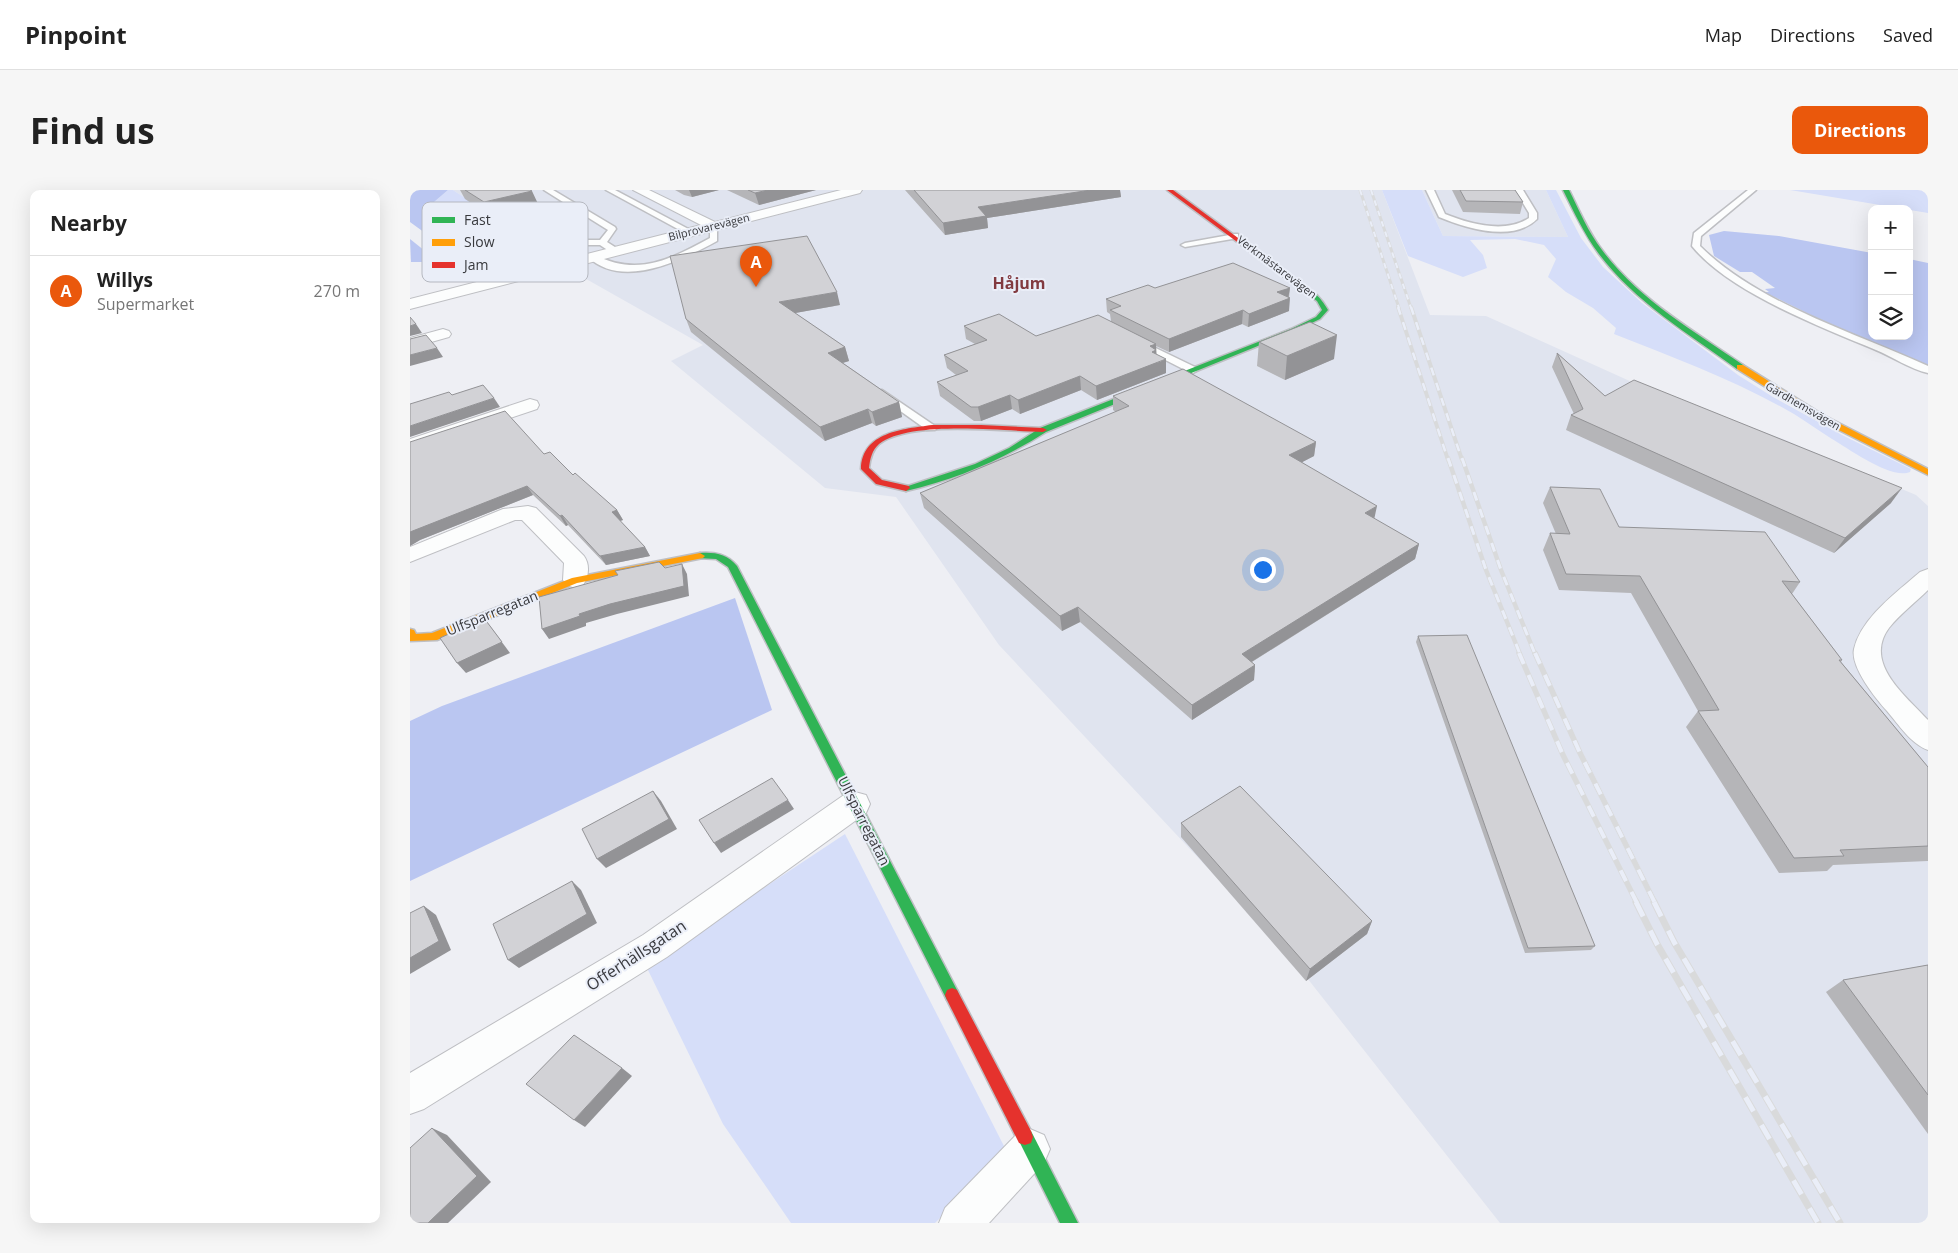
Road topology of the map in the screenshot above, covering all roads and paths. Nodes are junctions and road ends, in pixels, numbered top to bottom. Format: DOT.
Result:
graph roads {
  1 [pos="548,190"];
  2 [pos="610,190"];
  3 [pos="639,190"];
  4 [pos="856,190"];
  5 [pos="1170,190"];
  6 [pos="1430,190"];
  7 [pos="1519,190"];
  8 [pos="1566,190"];
  9 [pos="1752,190"];
  10 [pos="567,202"];
  11 [pos="588,214"];
  12 [pos="710,227"];
  13 [pos="690,232"];
  14 [pos="1235,236"];
  15 [pos="588,243"];
  16 [pos="602,243"];
  17 [pos="1185,245"];
  18 [pos="615,251"];
  19 [pos="592,257"];
  20 [pos="588,258"];
  21 [pos="496,282"];
  22 [pos="410,304"];
  23 [pos="1685,327"];
  24 [pos="443,334"];
  25 [pos="1132,339"];
  26 [pos="410,343"];
  27 [pos="1193,370"];
  28 [pos="1928,370"];
  29 [pos="876,389"];
  30 [pos="1804,393"];
  31 [pos="530,405"];
  32 [pos="931,428"];
  33 [pos="1044,430"];
  34 [pos="410,446"];
  35 [pos="1928,472"];
  36 [pos="410,555"];
  37 [pos="575,580"];
  38 [pos="1925,585"];
  39 [pos="410,633"];
  40 [pos="1928,739"];
  41 [pos="855,804"];
  42 [pos="410,1095"];
  43 [pos="1030,1149"];
  44 [pos="960,1223"];
  45 [pos="1069,1223"];
  1 -- 10 [label="lane"];
  2 -- 13 [label="lane"];
  3 -- 12 [label="street"];
  4 -- 12 [label="street, Bilprovarevägen"];
  5 -- 14 [label="street, Verkmästarevägen"];
  6 -- 7 [label="lane"];
  8 -- 23 [label="street, Gärdhemsvägen"];
  9 -- 28 [label="lane"];
  11 -- 16 [label="lane"];
  12 -- 13 [label="street, Bilprovarevägen"];
  12 -- 19 [label="lane"];
  13 -- 18 [label="street, Bilprovarevägen"];
  14 -- 17 [label="lane"];
  14 -- 27 [label="street, Verkmästarevägen"];
  15 -- 16 [label="lane"];
  16 -- 18 [label="lane"];
  18 -- 19 [label="street, Bilprovarevägen"];
  19 -- 20 [label="street, Bilprovarevägen"];
  21 -- 22 [label="street, Bilprovarevägen"];
  23 -- 30 [label="street, Gärdhemsvägen"];
  23 -- 35 [label="street, Gärdhemsvägen"];
  24 -- 26 [label="street"];
  25 -- 27 [label="lane"];
  27 -- 33 [label="street, Verkmästarevägen"];
  29 -- 32 [label="lane"];
  31 -- 34 [label="street"];
  32 -- 33 [label="street, Verkmästarevägen"];
  32 -- 33 [label="street, Verkmästarevägen"];
  36 -- 37 [label="street"];
  37 -- 39 [label="street, Ulfsparregatan"];
  37 -- 41 [label="street, Ulfsparregatan"];
  38 -- 40 [label="street"];
  41 -- 42 [label="street, Offerhällsgatan"];
  41 -- 43 [label="street, Ulfsparregatan"];
  43 -- 44 [label="street"];
  43 -- 45 [label="street, Ulfsparregatan"];
}
